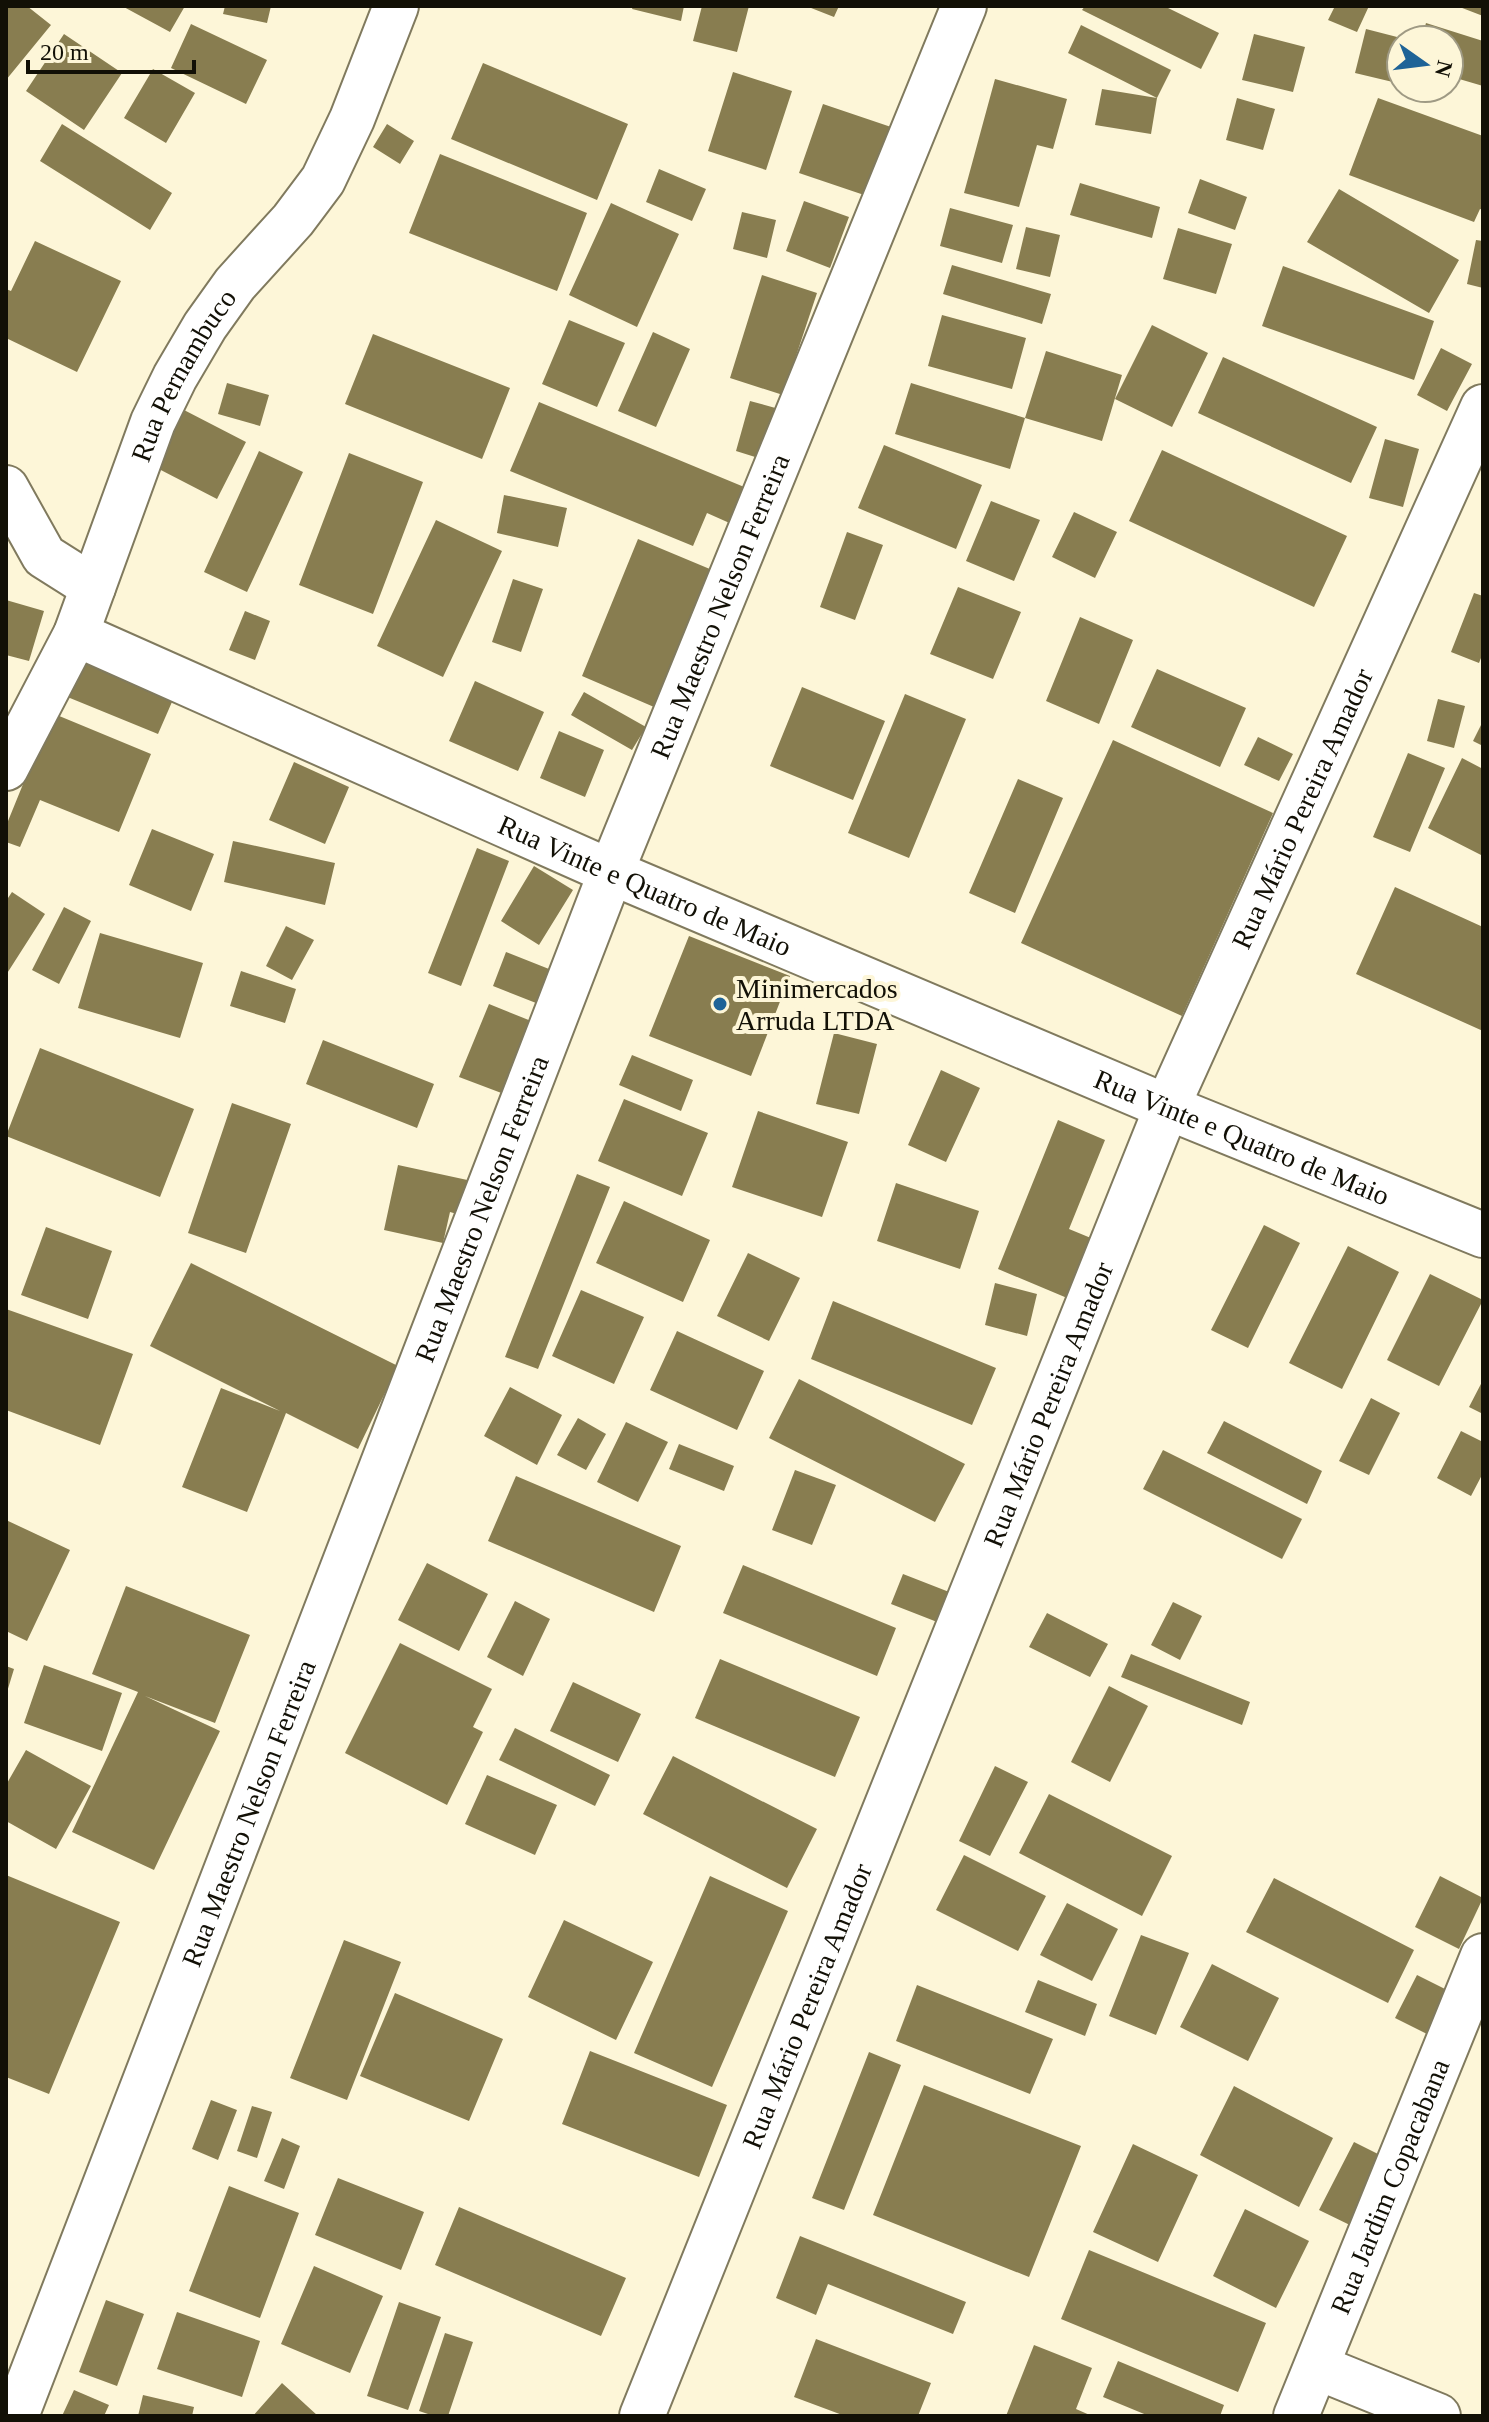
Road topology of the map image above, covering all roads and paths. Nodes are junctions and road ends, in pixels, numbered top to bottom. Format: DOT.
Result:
graph roads {
  1 [pos="396,6"];
  2 [pos="964,6"];
  3 [pos="1483,407"];
  4 [pos="6,488"];
  5 [pos="93,587"];
  6 [pos="76,634"];
  7 [pos="6,768"];
  8 [pos="611,872"];
  9 [pos="1167,1107"];
  10 [pos="1483,1235"];
  11 [pos="1483,1956"];
  12 [pos="1317,2367"];
  13 [pos="16,2416"];
  14 [pos="642,2416"];
  15 [pos="1296,2416"];
  16 [pos="1438,2416"];
  1 -- 5 [label="street, Rua Pernambuco"];
  2 -- 8 [label="street, Rua Maestro Nelson Ferreira"];
  3 -- 9 [label="street, Rua Mário Pereira Amador"];
  4 -- 5 [label="street"];
  5 -- 6 [label="street, Rua Pernambuco"];
  6 -- 7 [label="street, Rua Pernambuco"];
  6 -- 8 [label="street, Rua Vinte e Quatro de Maio"];
  8 -- 9 [label="street, Rua Vinte e Quatro de Maio"];
  8 -- 13 [label="street, Rua Maestro Nelson Ferreira"];
  9 -- 10 [label="street, Rua Vinte e Quatro de Maio"];
  9 -- 14 [label="street, Rua Mário Pereira Amador"];
  11 -- 12 [label="street, Rua Jardim Copacabana"];
  12 -- 15 [label="street, Rua Jardim Copacabana"];
  12 -- 16 [label="street"];
}
